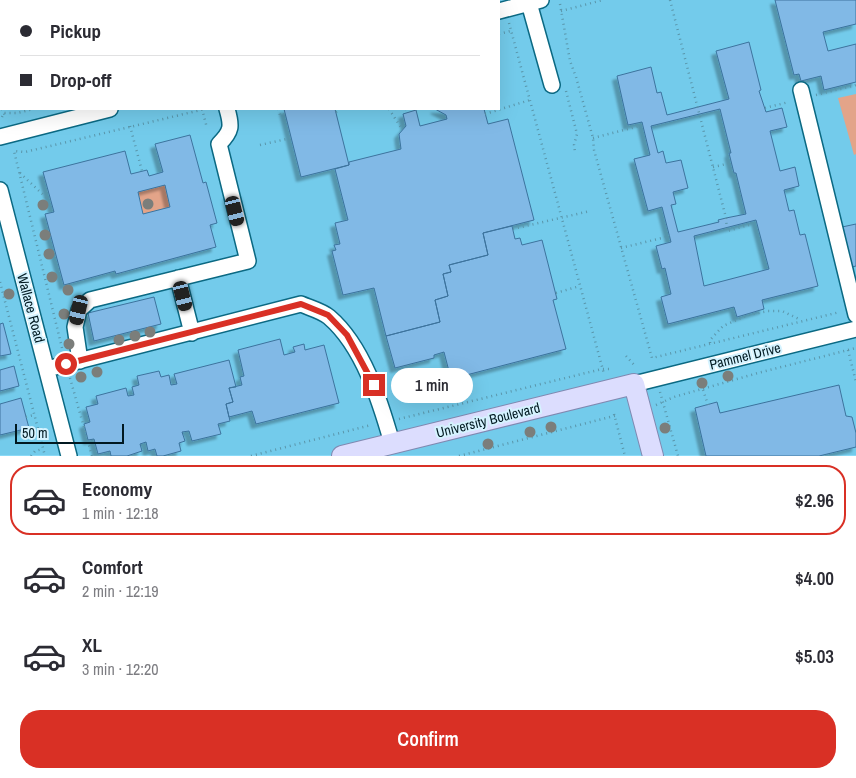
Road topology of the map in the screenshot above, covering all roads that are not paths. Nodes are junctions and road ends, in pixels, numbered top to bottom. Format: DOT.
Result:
graph roads {
  1 [pos="535,2"];
  2 [pos="500,11"];
  3 [pos="552,85"];
  4 [pos="801,90"];
  5 [pos="106,110"];
  6 [pos="227,110"];
  7 [pos="0,137"];
  8 [pos="0,190"];
  9 [pos="178,278"];
  10 [pos="855,312"];
  11 [pos="856,329"];
  12 [pos="192,332"];
  13 [pos="73,363"];
  14 [pos="47,369"];
  15 [pos="634,384"];
  16 [pos="392,443"];
  17 [pos="69,456"];
  18 [pos="342,456"];
  19 [pos="653,456"];
  1 -- 2 [label="street"];
  1 -- 3 [label="street"];
  4 -- 10 [label="street"];
  5 -- 7 [label="street"];
  6 -- 9 [label="street"];
  8 -- 14 [label="street, Wallace Road"];
  9 -- 12 [label="street"];
  9 -- 13 [label="street"];
  11 -- 15 [label="street, Pammel Drive"];
  12 -- 13 [label="street"];
  12 -- 16 [label="street"];
  13 -- 14 [label="street"];
  14 -- 17 [label="street, Wallace Road"];
  15 -- 16 [label="main road, University Boulevard"];
  15 -- 19 [label="main road"];
  16 -- 18 [label="main road, University Boulevard"];
}
